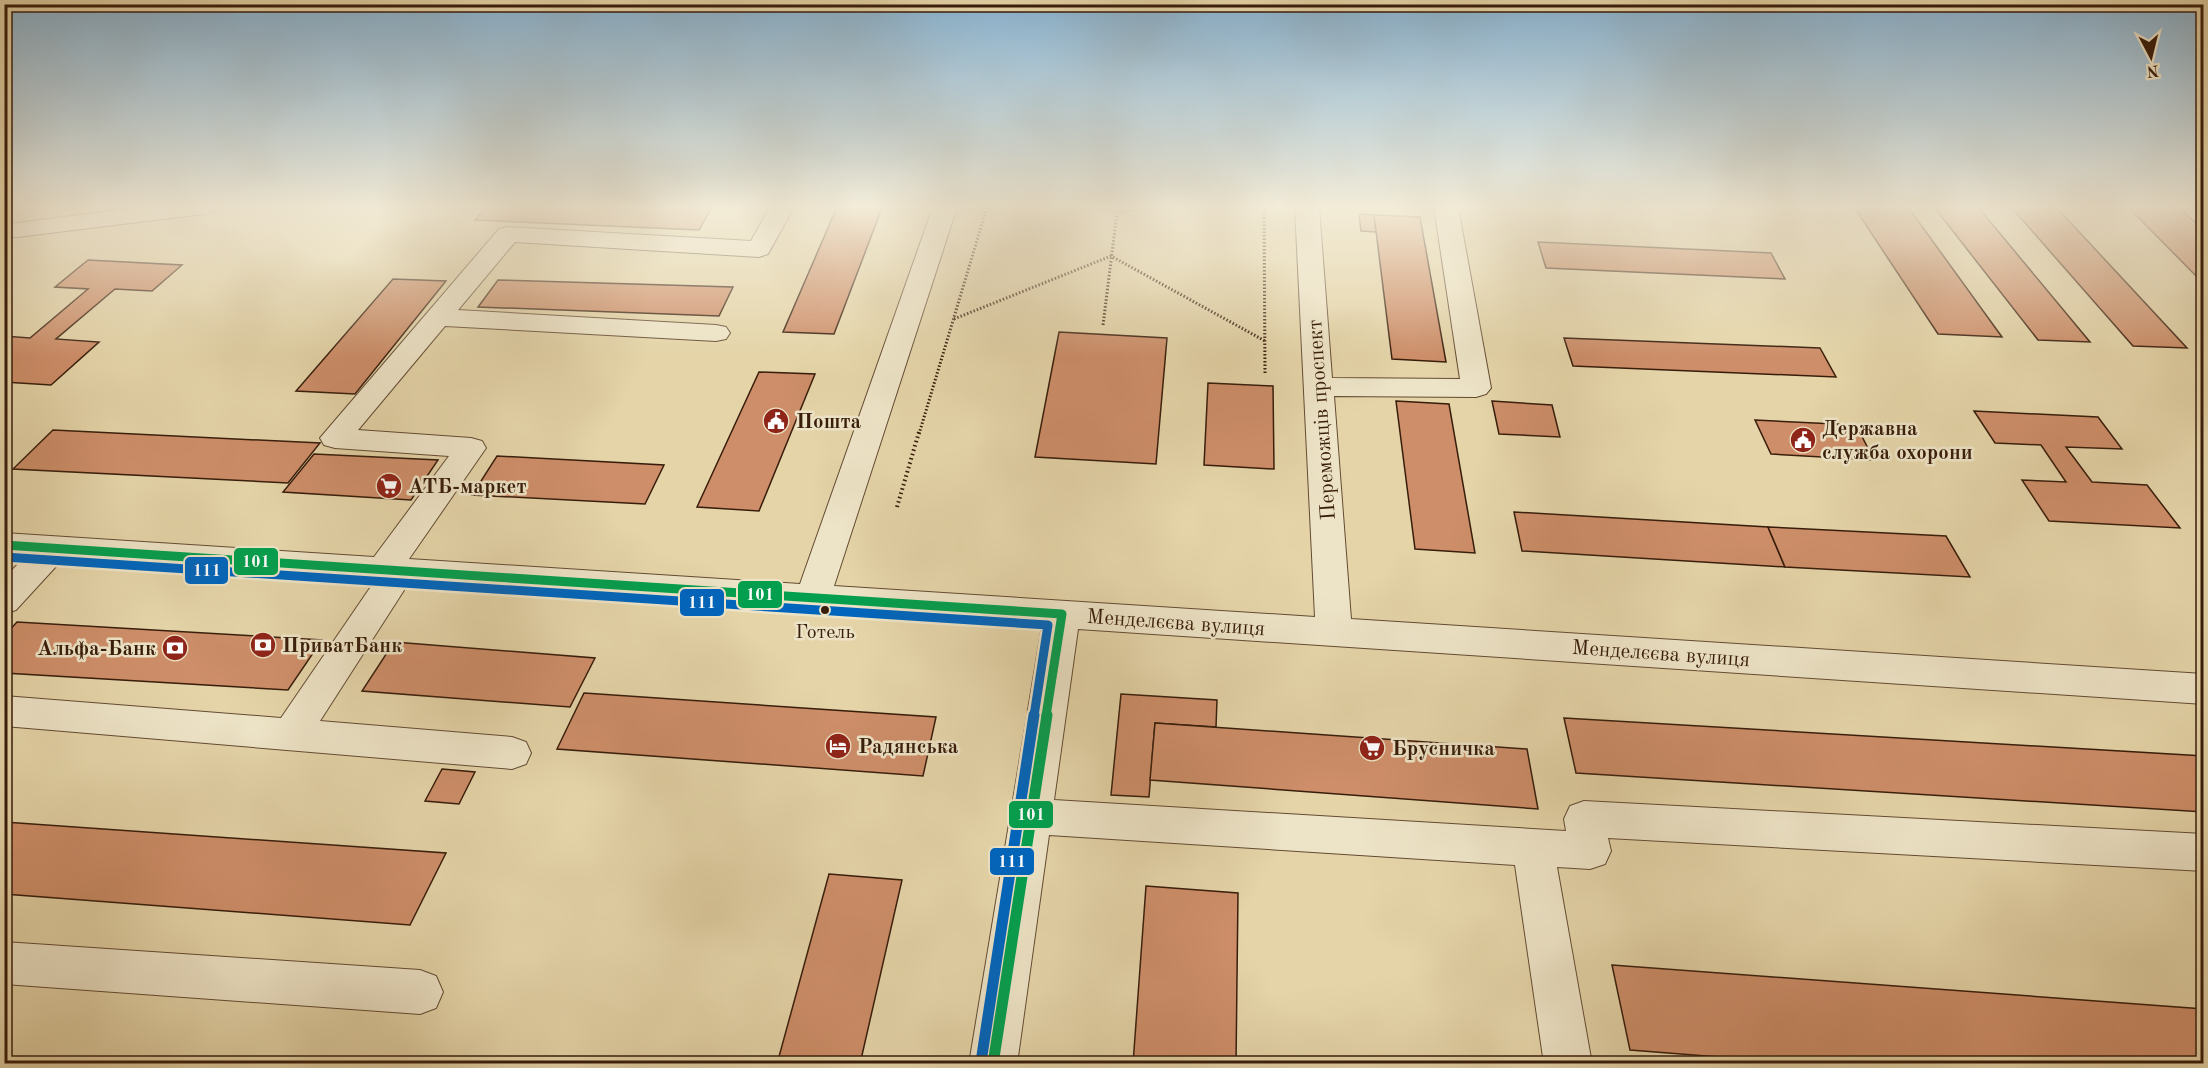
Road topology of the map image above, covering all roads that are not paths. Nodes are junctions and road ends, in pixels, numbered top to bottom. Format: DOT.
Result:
graph roads {
  1 [pos="488,257"];
  2 [pos="928,257"];
  3 [pos="1309,257"];
  4 [pos="1454,257"];
  5 [pos="437,317"];
  6 [pos="716,333"];
  7 [pos="1318,387"];
  8 [pos="4,545"];
  9 [pos="53,548"];
  10 [pos="391,571"];
  11 [pos="813,598"];
  12 [pos="4,601"];
  13 [pos="1062,614"];
  14 [pos="1334,633"];
  15 [pos="2204,689"];
  16 [pos="4,711"];
  17 [pos="291,735"];
  18 [pos="512,753"];
  19 [pos="1030,816"];
  20 [pos="1533,848"];
  21 [pos="2204,853"];
  22 [pos="4,963"];
  23 [pos="420,992"];
  24 [pos="993,1064"];
  25 [pos="1568,1064"];
  1 -- 5 [label="street"];
  2 -- 11 [label="street"];
  3 -- 7 [label="street, Переможців проспект"];
  4 -- 7 [label="street"];
  5 -- 6 [label="street"];
  5 -- 10 [label="street"];
  7 -- 14 [label="street, Переможців проспект"];
  8 -- 9 [label="street, Менделєєва вулиця"];
  9 -- 10 [label="street, Менделєєва вулиця"];
  9 -- 12 [label="street"];
  10 -- 11 [label="street, Менделєєва вулиця"];
  10 -- 17 [label="street"];
  11 -- 13 [label="street, Менделєєва вулиця"];
  13 -- 14 [label="street, Менделєєва вулиця"];
  13 -- 19 [label="street"];
  14 -- 15 [label="street, Менделєєва вулиця"];
  16 -- 17 [label="street"];
  17 -- 18 [label="street"];
  19 -- 20 [label="street"];
  19 -- 24 [label="street"];
  20 -- 21 [label="street"];
  20 -- 25 [label="street"];
  22 -- 23 [label="street"];
}
